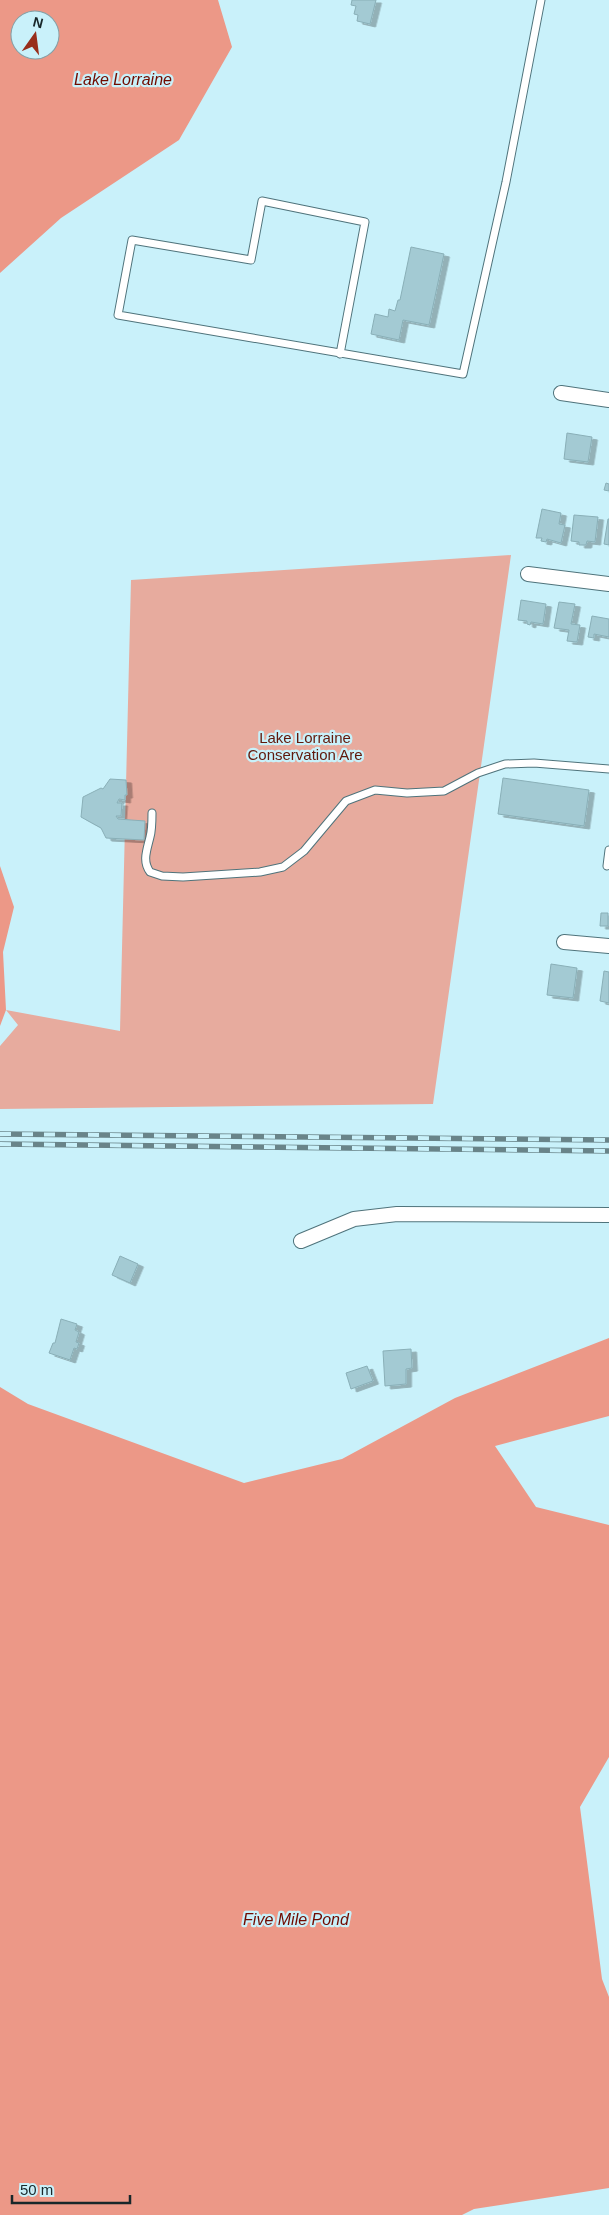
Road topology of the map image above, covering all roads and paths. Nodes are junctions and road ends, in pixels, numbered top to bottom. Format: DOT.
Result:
graph roads {
  1 [pos="541,0"];
  2 [pos="340,354"];
  3 [pos="561,393"];
  4 [pos="609,400"];
  5 [pos="528,574"];
  6 [pos="609,584"];
  7 [pos="609,769"];
  8 [pos="152,813"];
  9 [pos="609,850"];
  10 [pos="607,866"];
  11 [pos="564,942"];
  12 [pos="609,946"];
  13 [pos="609,1215"];
  14 [pos="301,1241"];
  1 -- 2 [label="lane"];
  2 -- 2 [label="lane"];
  3 -- 4 [label="street"];
  5 -- 6 [label="street"];
  7 -- 8 [label="lane"];
  9 -- 10 [label="lane"];
  11 -- 12 [label="street"];
  13 -- 14 [label="street"];
}
